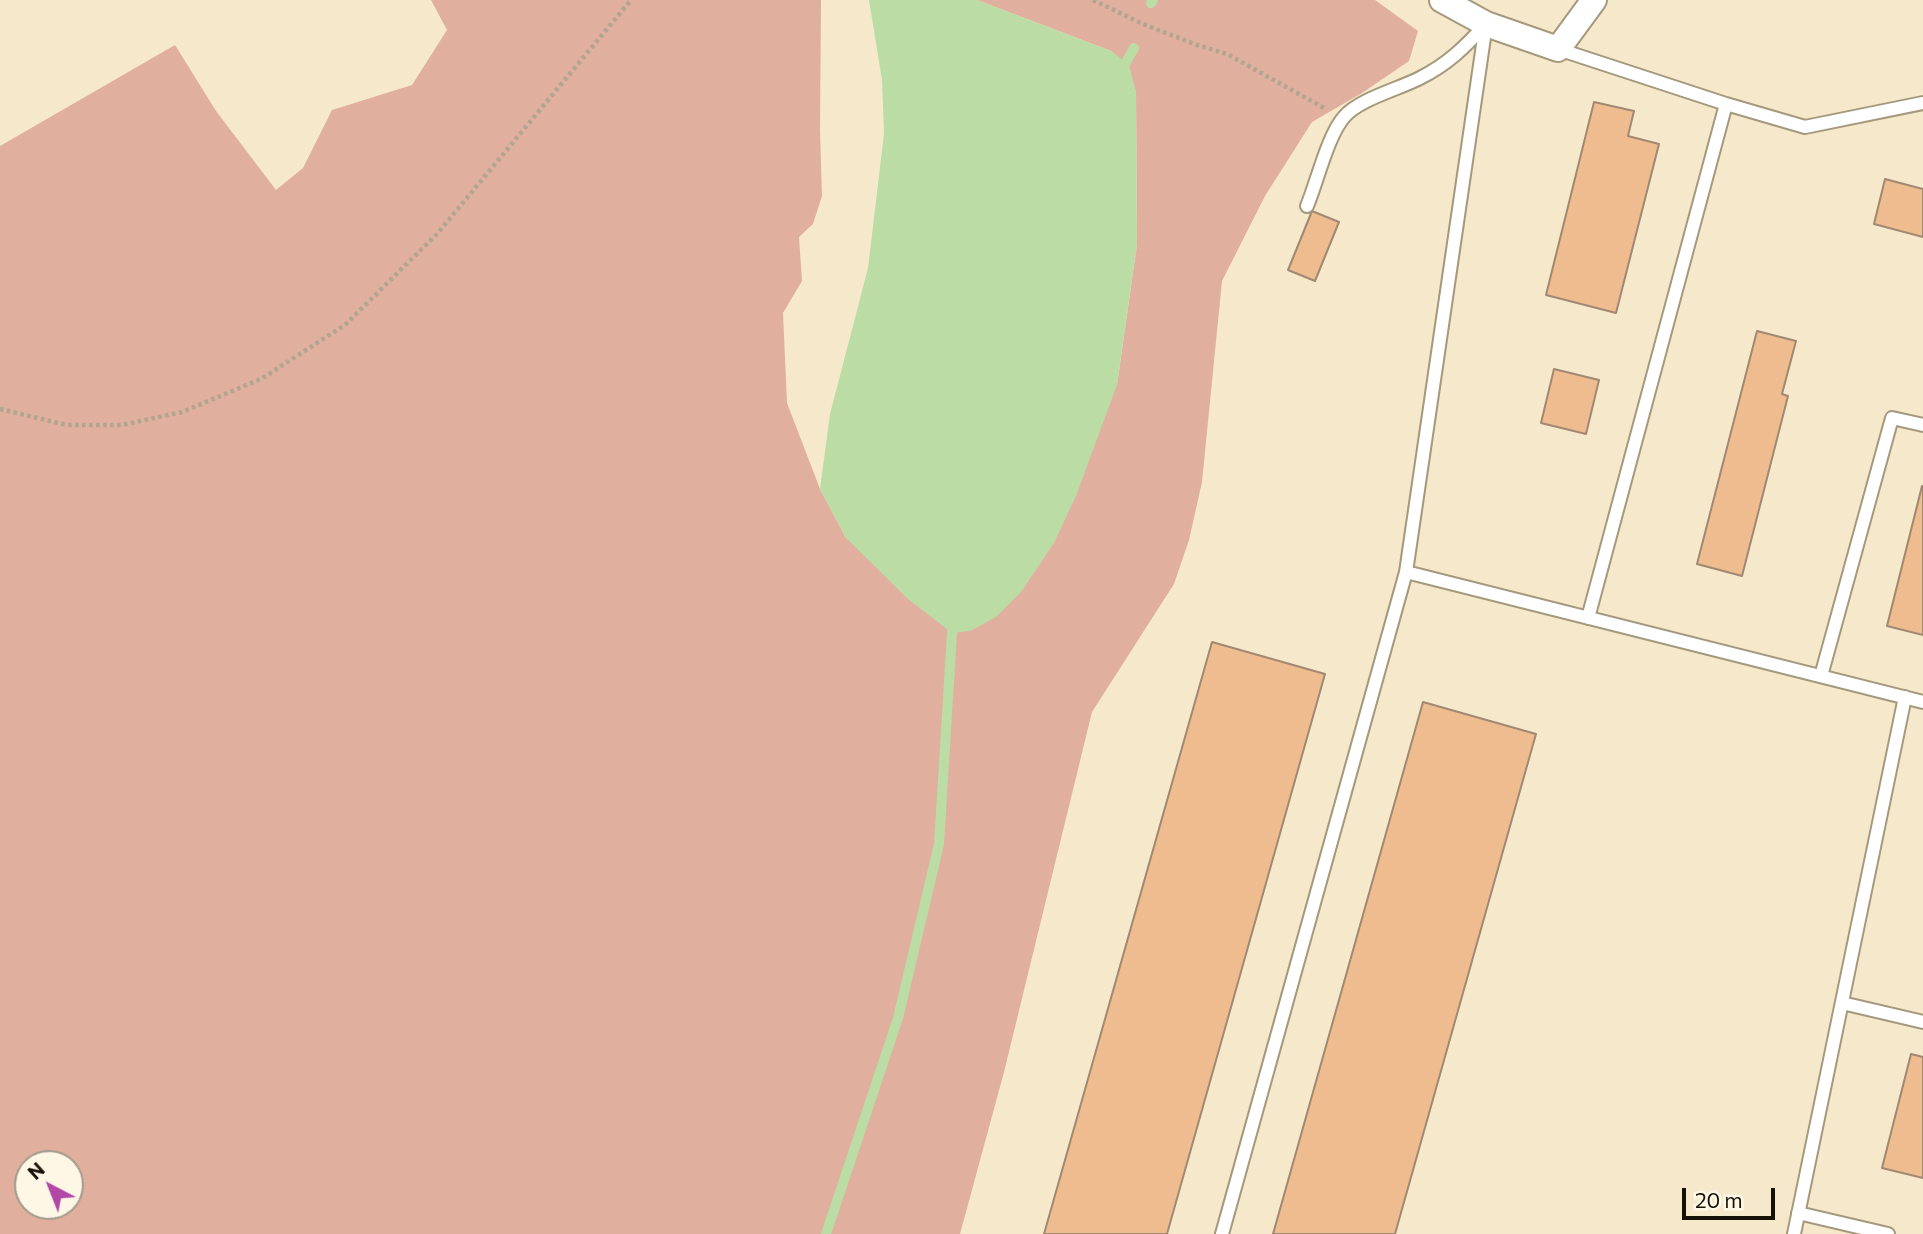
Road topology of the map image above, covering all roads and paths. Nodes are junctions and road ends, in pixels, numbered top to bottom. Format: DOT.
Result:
graph roads {
  1 [pos="631,0"];
  2 [pos="1093,0"];
  3 [pos="1443,0"];
  4 [pos="1594,0"];
  5 [pos="1486,24"];
  6 [pos="1558,50"];
  7 [pos="1923,103"];
  8 [pos="1726,104"];
  9 [pos="1343,119"];
  10 [pos="1307,206"];
  11 [pos="0,409"];
  12 [pos="1923,425"];
  13 [pos="1406,572"];
  14 [pos="1588,618"];
  15 [pos="1821,676"];
  16 [pos="1905,697"];
  17 [pos="1923,702"];
  18 [pos="1842,1003"];
  19 [pos="1923,1022"];
  20 [pos="1798,1213"];
  21 [pos="1222,1234"];
  22 [pos="1794,1234"];
  23 [pos="1888,1234"];
  1 -- 11 [label="path"];
  2 -- 9 [label="path"];
  3 -- 5 [label="street"];
  4 -- 6 [label="street"];
  5 -- 6 [label="street"];
  5 -- 9 [label="lane"];
  5 -- 13 [label="lane"];
  6 -- 8 [label="lane"];
  7 -- 8 [label="lane"];
  8 -- 14 [label="lane"];
  9 -- 10 [label="lane"];
  12 -- 15 [label="lane"];
  13 -- 14 [label="lane"];
  13 -- 21 [label="lane"];
  14 -- 15 [label="lane"];
  15 -- 16 [label="lane"];
  16 -- 17 [label="lane"];
  16 -- 18 [label="lane"];
  18 -- 19 [label="lane"];
  18 -- 20 [label="lane"];
  20 -- 22 [label="lane"];
  20 -- 23 [label="lane"];
}
